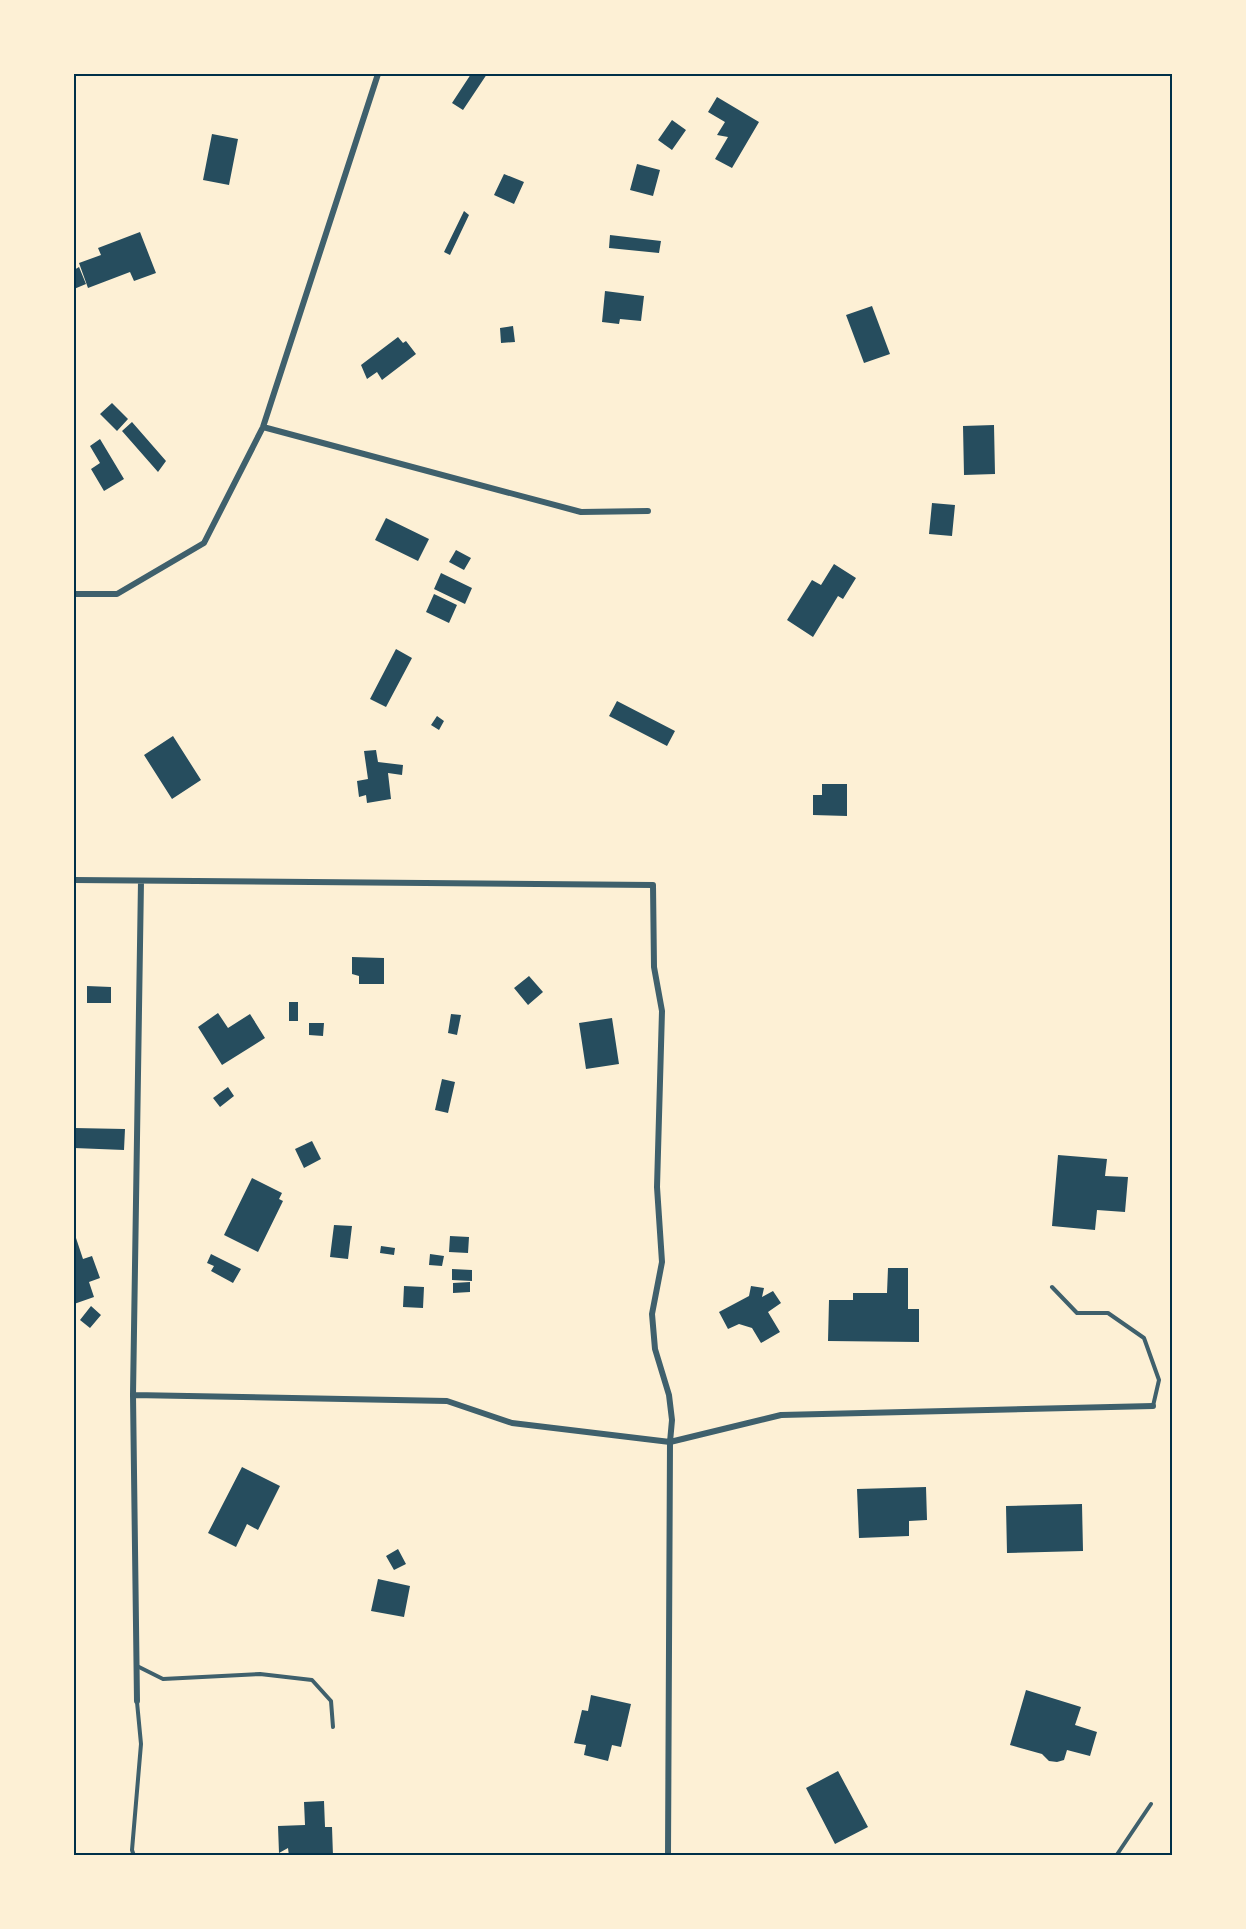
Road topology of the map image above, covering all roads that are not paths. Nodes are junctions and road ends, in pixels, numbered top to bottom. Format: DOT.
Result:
graph roads {
  1 [pos="378,74"];
  2 [pos="263,427"];
  3 [pos="648,511"];
  4 [pos="74,594"];
  5 [pos="74,880"];
  6 [pos="141,881"];
  7 [pos="1052,1287"];
  8 [pos="134,1395"];
  9 [pos="1153,1406"];
  10 [pos="670,1442"];
  11 [pos="136,1666"];
  12 [pos="137,1701"];
  13 [pos="333,1727"];
  14 [pos="1151,1804"];
  15 [pos="134,1856"];
  16 [pos="668,1856"];
  17 [pos="1116,1856"];
  1 -- 2 [label="street"];
  2 -- 3 [label="street"];
  2 -- 4 [label="street"];
  5 -- 6 [label="street"];
  6 -- 8 [label="street"];
  6 -- 10 [label="street"];
  7 -- 9 [label="lane"];
  8 -- 10 [label="street"];
  8 -- 11 [label="street"];
  9 -- 10 [label="street"];
  10 -- 16 [label="street"];
  11 -- 12 [label="street"];
  11 -- 13 [label="lane"];
  12 -- 15 [label="lane"];
  14 -- 17 [label="lane"];
}
